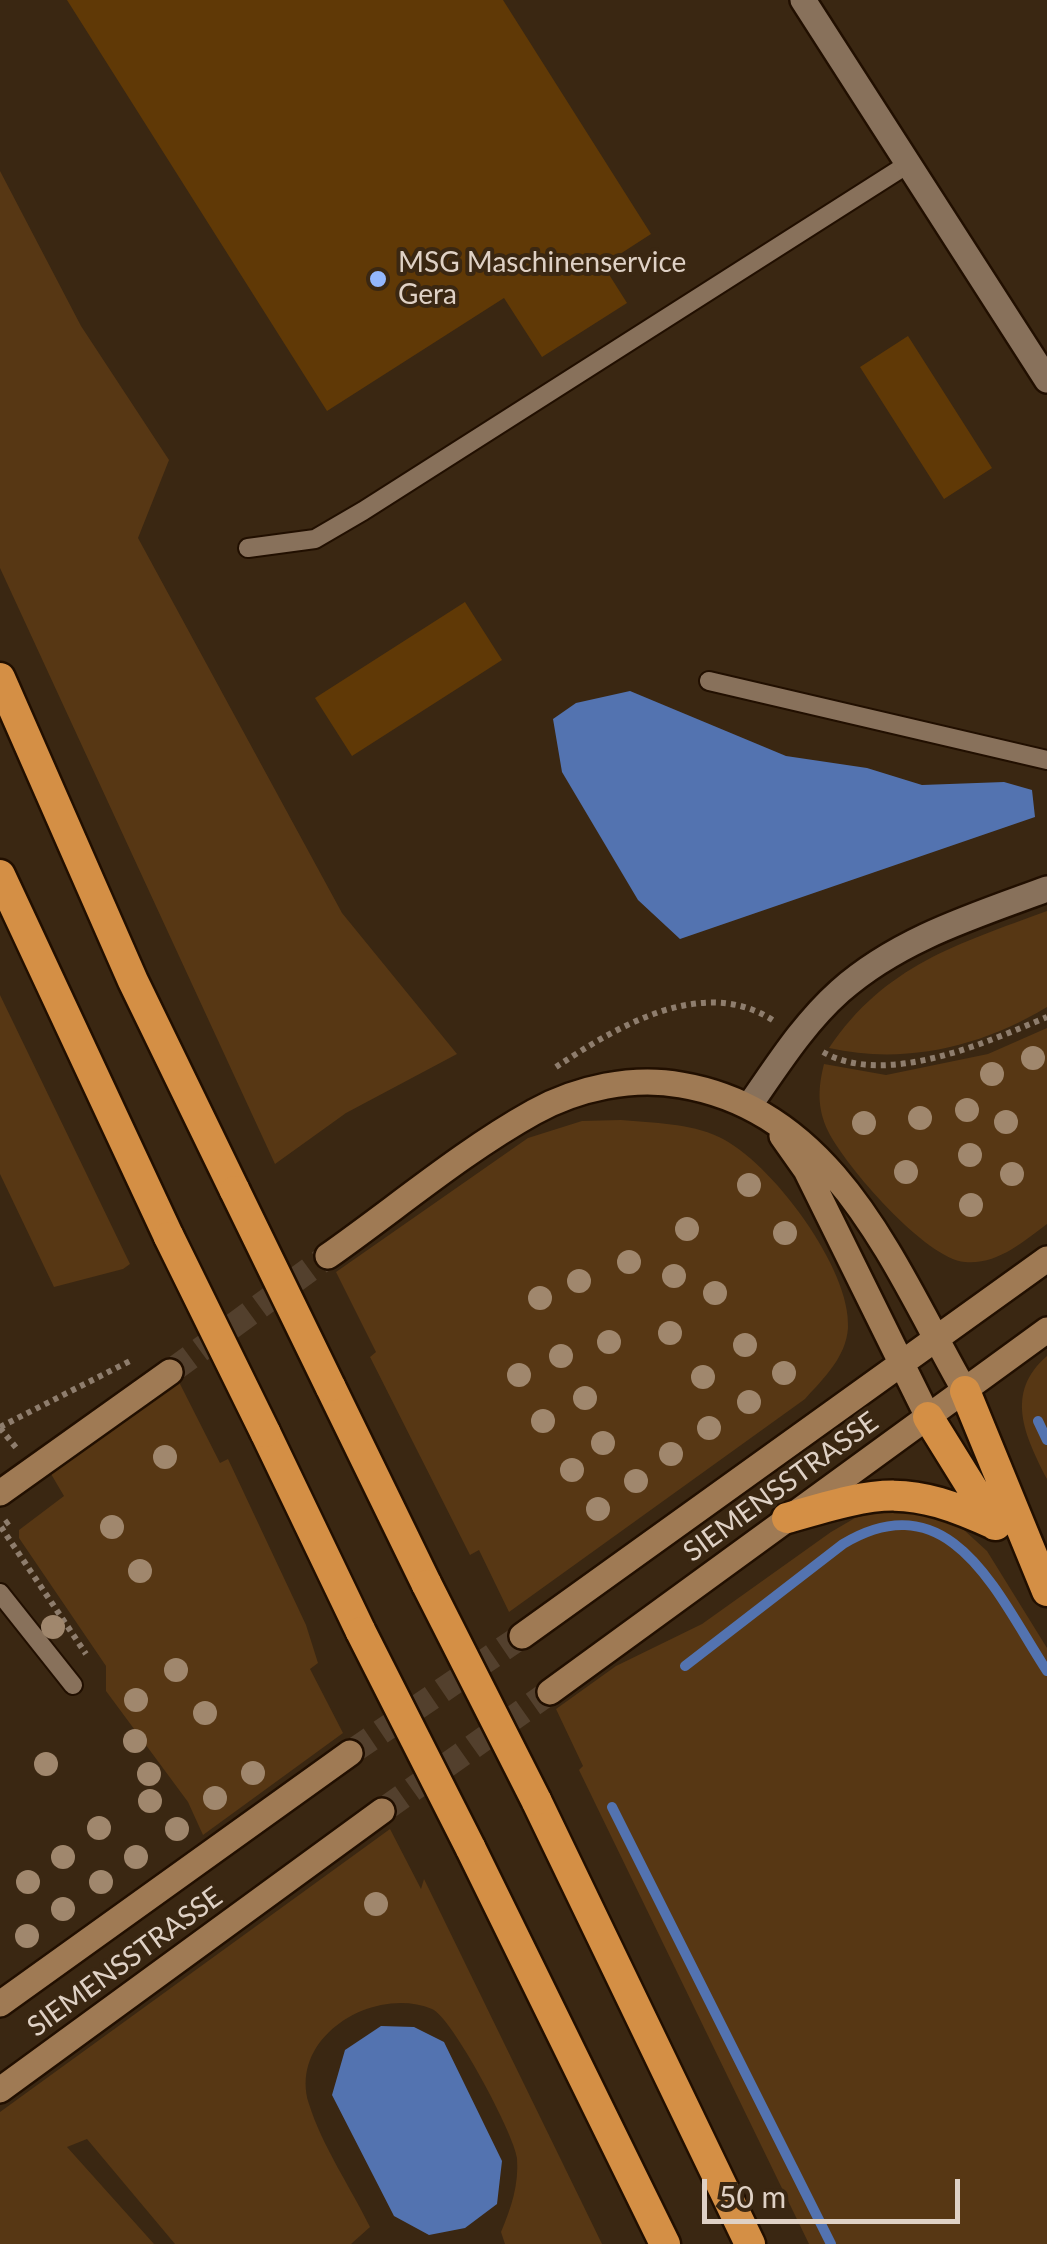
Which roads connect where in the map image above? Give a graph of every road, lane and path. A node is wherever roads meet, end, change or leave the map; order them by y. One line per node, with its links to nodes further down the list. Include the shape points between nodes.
1 (803, 0): 2 (street)
2 (908, 164): 3 (street); 4 (lane, via 364,511 315,539)
3 (1047, 380)
4 (248, 548)
5 (0, 678): 38 (highway, bridge, via 133,981)
6 (709, 682): 7 (lane)
7 (1047, 760)
8 (0, 874): 37 (highway, bridge, via 170,1237)
9 (1047, 889): 11 (street, via 882,958)
10 (1047, 1017): 11 (path, via 972,1048 910,1063 830,1056)
11 (797, 1037): 12 (street)
12 (749, 1106): 13 (main road, via 714,1090 637,1080 588,1091 536,1110); 16 (main road, via 788,1129 846,1188); 18 (main road, via 806,1170)
13 (328, 1256)
14 (1047, 1259): 16 (main road, SIEMENSSTRASSE)
15 (1047, 1330): 20 (main road, SIEMENSSTRASSE)
16 (935, 1339): 18 (main road, SIEMENSSTRASSE); 20 (main road)
17 (140, 1356): 22 (path)
18 (898, 1363): 21 (main road); 30 (main road, SIEMENSSTRASSE)
19 (170, 1372): 23 (main road)
20 (964, 1391): 21 (main road, SIEMENSSTRASSE); 28 (highway)
21 (928, 1417): 26 (main road, SIEMENSSTRASSE); 27 (highway)
22 (0, 1427): 23 (path)
23 (33, 1470): 24 (main road)
24 (0, 1493)
25 (13, 1518): 31 (path, via 1,1527 93,1666)
26 (788, 1518): 27 (highway, via 905,1494 937,1499); 32 (main road, SIEMENSSTRASSE)
27 (996, 1526): 28 (highway)
28 (1046, 1588)
29 (0, 1593): 31 (lane)
30 (522, 1636)
31 (74, 1685)
32 (550, 1692)
33 (350, 1753): 35 (main road, SIEMENSSTRASSE)
34 (382, 1811): 36 (main road, SIEMENSSTRASSE)
35 (0, 2004)
36 (0, 2090)
37 (664, 2244)
38 (750, 2244)

